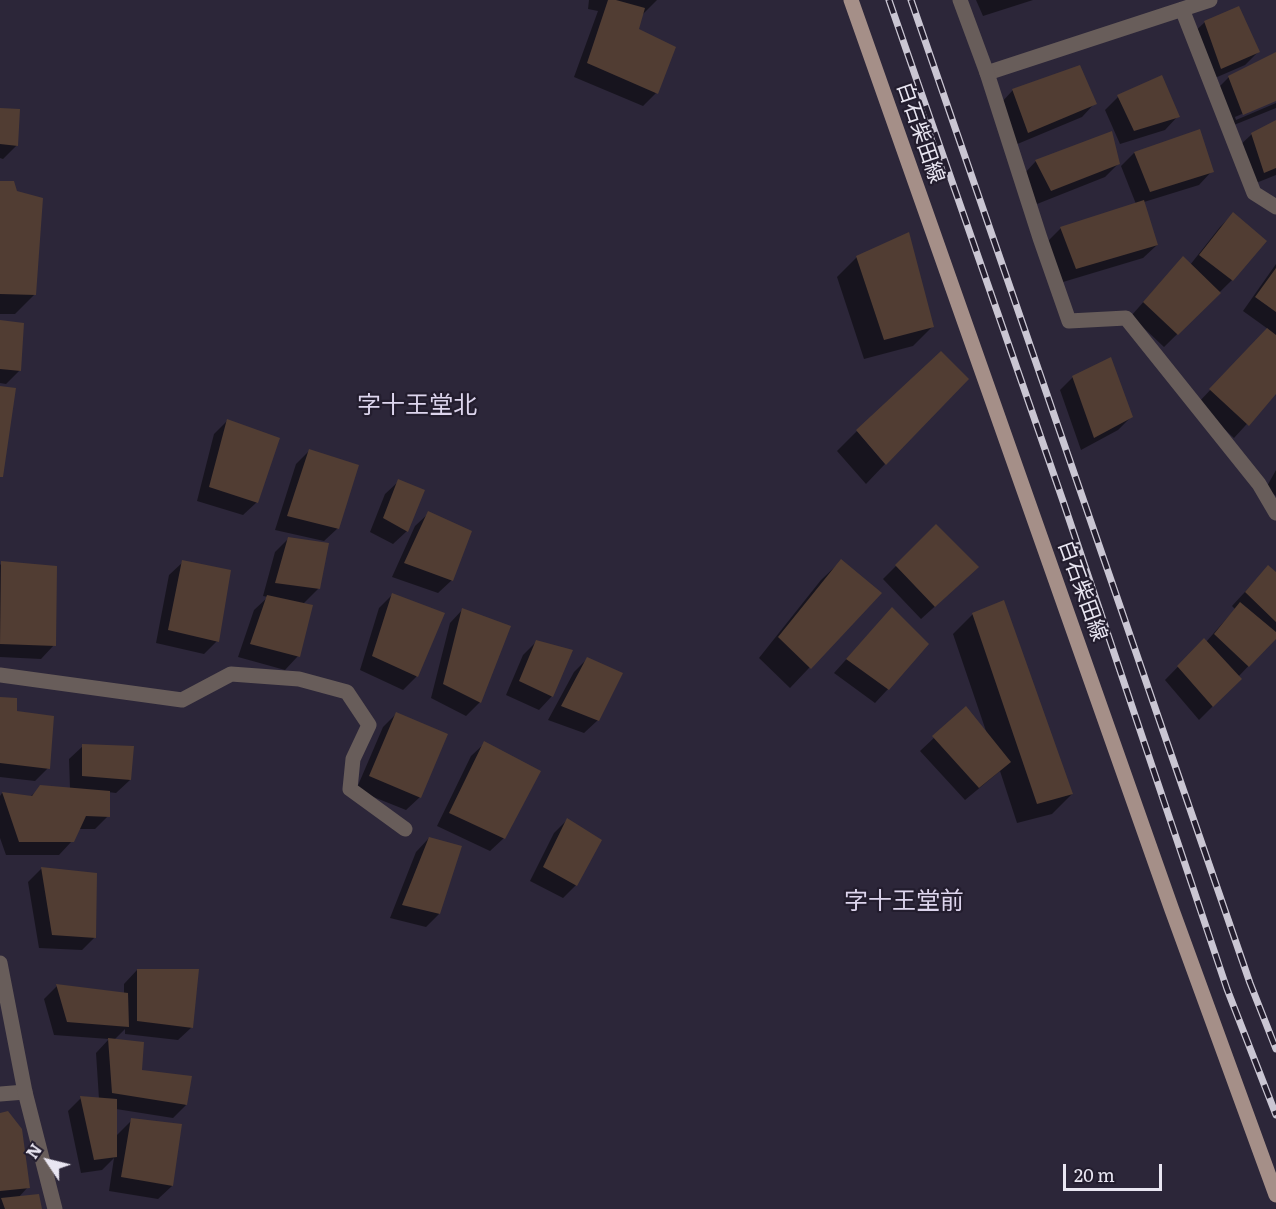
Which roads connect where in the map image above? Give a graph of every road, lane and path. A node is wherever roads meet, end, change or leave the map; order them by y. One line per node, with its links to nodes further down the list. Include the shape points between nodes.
1 (851, 0): 13 (main road, 白石柴田線)
2 (960, 0): 5 (street)
3 (1210, 0): 4 (street)
4 (1182, 9): 5 (street); 6 (street, via 1254,193)
5 (987, 73): 7 (street, via 1070,321 1126,318 1259,484)
6 (1276, 207)
7 (1276, 513)
8 (0, 675): 9 (street, via 182,700 231,674 299,679 347,692 369,725 353,759 350,789)
9 (405, 829)
10 (0, 963): 11 (street)
11 (25, 1092): 12 (street); 14 (street)
12 (0, 1094)
13 (1276, 1195)
14 (55, 1209)

